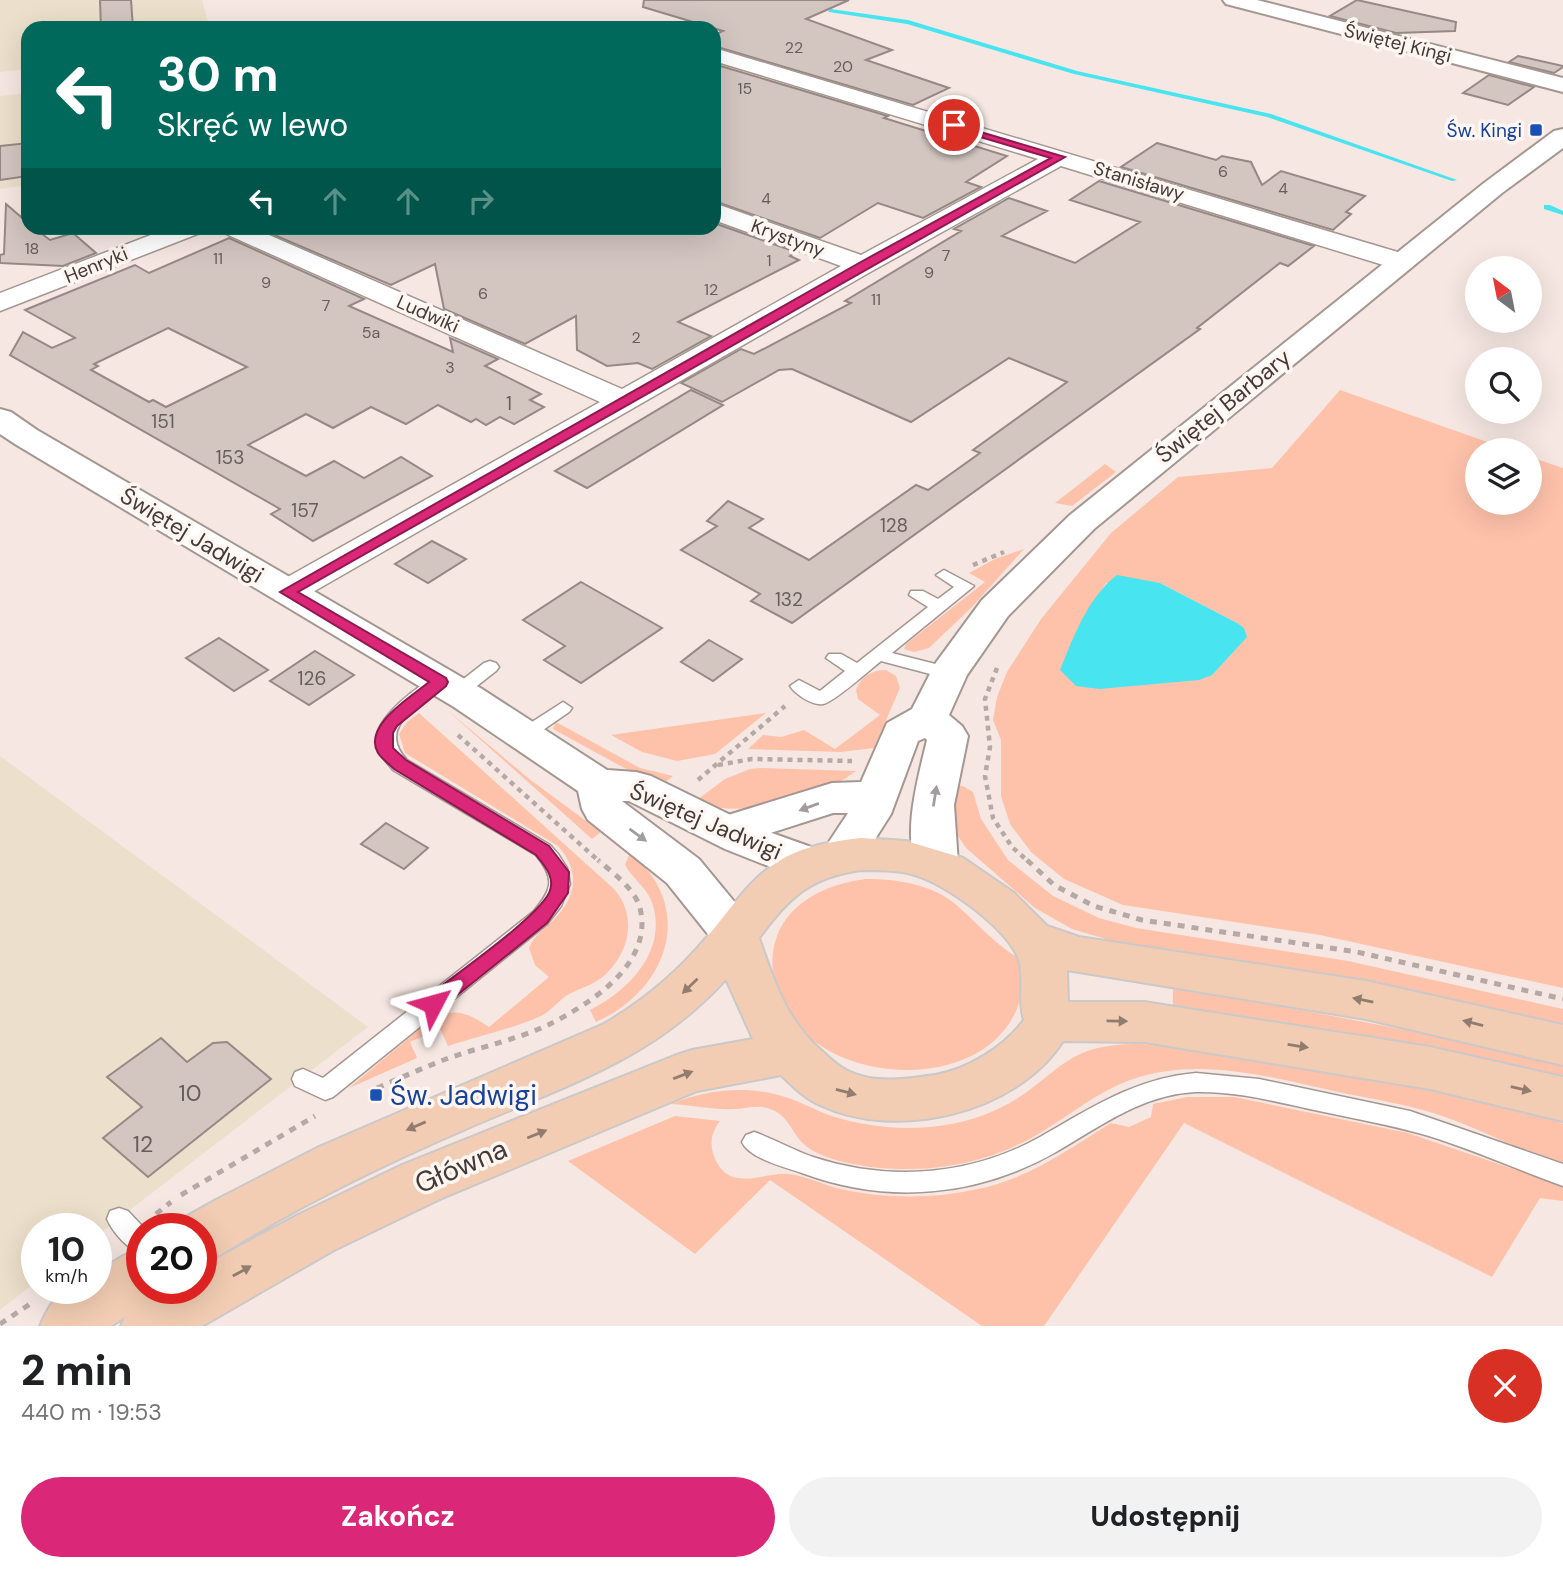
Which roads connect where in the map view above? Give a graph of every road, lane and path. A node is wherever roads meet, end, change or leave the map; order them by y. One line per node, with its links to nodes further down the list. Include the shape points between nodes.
1 (1233, 0): 3 (street, Świętej Kingi)
2 (721, 56): 5 (street, Stanisławy)
3 (1563, 85)
4 (1563, 136): 9 (street, Świętej Barbary)
5 (1060, 157): 9 (street, Stanisławy); 10 (street)
6 (721, 214): 10 (street, Krystyny)
7 (173, 235): 11 (street, Henryki)
8 (249, 235): 12 (street, Ludwiki)
9 (1402, 262): 23 (street, Świętej Barbary, via 1082,522 995,608)
10 (863, 265): 12 (street)
11 (0, 303)
12 (623, 401): 15 (street)
13 (0, 419): 15 (street, Świętej Jadwigi)
14 (944, 575): 17 (lane, via 966,586)
15 (287, 592): 25 (street, Świętej Jadwigi)
16 (917, 596): 17 (lane)
17 (940, 607): 18 (lane)
18 (878, 655): 22 (lane); 23 (lane)
19 (1002, 657): 37 (path, via 985,699 990,747 985,776 990,806 1012,847 1054,885 1094,906 1143,920 1357,952)
20 (835, 658): 22 (lane)
21 (490, 667): 25 (lane)
22 (858, 671): 24 (lane, via 821,699)
23 (949, 673): 27 (street, Świętej Barbary)
24 (799, 686)
25 (449, 687): 28 (street, Świętej Jadwigi); 41 (lane, via 390,723 385,750 400,765 543,850 560,872 559,893 540,918 325,1090)
26 (563, 708): 28 (lane)
27 (928, 718): 30 (street, via 901,733); 34 (street, one-way to 27, via 933,805 948,736)
28 (524, 735): 31 (street, Świętej Jadwigi)
29 (715, 766): 30 (path, via 761,759)
30 (871, 779): 32 (street, one-way to 32, via 832,798); 33 (street, via 870,814)
31 (598, 784): 32 (street, Świętej Jadwigi, via 636,787); 35 (street, Świętej Jadwigi, one-way to 35, via 603,809 683,871)
32 (727, 831): 33 (street, Świętej Jadwigi)
33 (826, 861): 34 (main road, via 866,853); 35 (main road, via 782,881 760,900)
34 (936, 864): 36 (main road, via 983,891)
35 (735, 935): 40 (main road, via 761,1012); 47 (main road, one-way to 47, via 673,1004 621,1038 362,1149)
36 (1032, 939): 38 (main road, via 1043,963 1042,1005); 39 (main road, one-way to 36, via 1366,1000 1077,955)
37 (1563, 999)
38 (1049, 1022): 40 (main road, one-way to 38, via 837,1091 874,1098 947,1094 1009,1066 1032,1046); 42 (main road, one-way to 42, via 1144,1022 1430,1068)
39 (1563, 1045)
40 (791, 1053): 48 (main road, Główna, one-way to 40, via 421,1182 692,1071)
41 (303, 1079)
42 (1563, 1099)
43 (754, 1142): 44 (lane, via 834,1174 908,1182 947,1180 984,1174 1016,1162 1133,1095 1171,1085 1211,1082 1409,1121)
44 (1563, 1174)
45 (119, 1219): 46 (lane)
46 (126, 1226)
47 (217, 1227)
48 (150, 1312): 49 (main road, Główna, via 76,1317)
49 (68, 1326)

